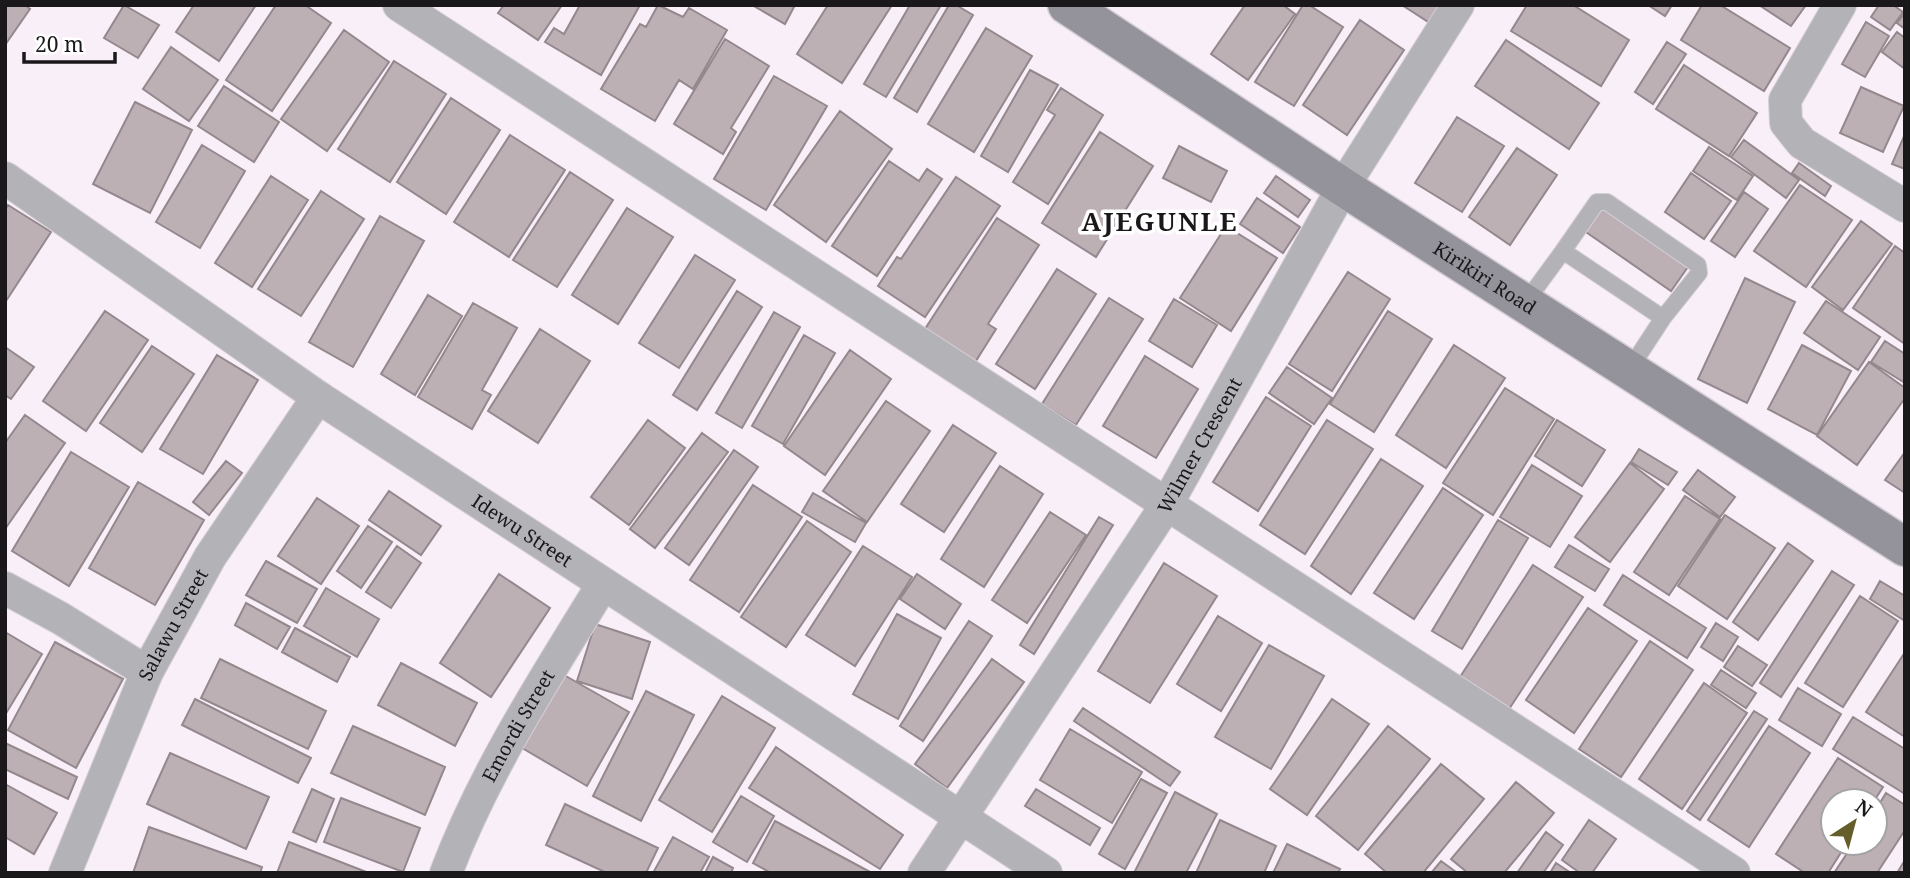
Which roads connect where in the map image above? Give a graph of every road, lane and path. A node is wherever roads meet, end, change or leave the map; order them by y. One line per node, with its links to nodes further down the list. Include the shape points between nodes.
1 (399, 5): 13 (street)
2 (1067, 5): 6 (main road, Kirikiri Road)
3 (1458, 5): 6 (street, Wilmer Crescent)
4 (1840, 5): 7 (street, via 1784,100 1786,123 1802,143)
5 (5, 178): 12 (street, Idewu Street)
6 (1343, 187): 9 (main road, Kirikiri Road); 13 (street, Wilmer Crescent)
7 (1905, 206)
8 (1563, 251): 9 (lane); 10 (lane); 10 (lane, via 1597,202 1607,202 1698,265 1699,273)
9 (1525, 303): 11 (main road, Kirikiri Road)
10 (1662, 318): 11 (lane)
11 (1629, 370): 14 (main road, Kirikiri Road)
12 (317, 397): 15 (street, Idewu Street); 17 (street, Salawu Street, via 210,557)
13 (1167, 504): 18 (street, Wilmer Crescent); 23 (street)
14 (1905, 547)
15 (603, 583): 18 (street, Idewu Street); 20 (street, Emordi Street, via 502,752)
16 (5, 588): 17 (street)
17 (147, 672): 19 (street, Salawu Street)
18 (959, 817): 21 (street, Wilmer Crescent); 22 (street, Idewu Street)
19 (65, 873)
20 (446, 873)
21 (924, 873)
22 (1046, 873)
23 (1734, 873)

